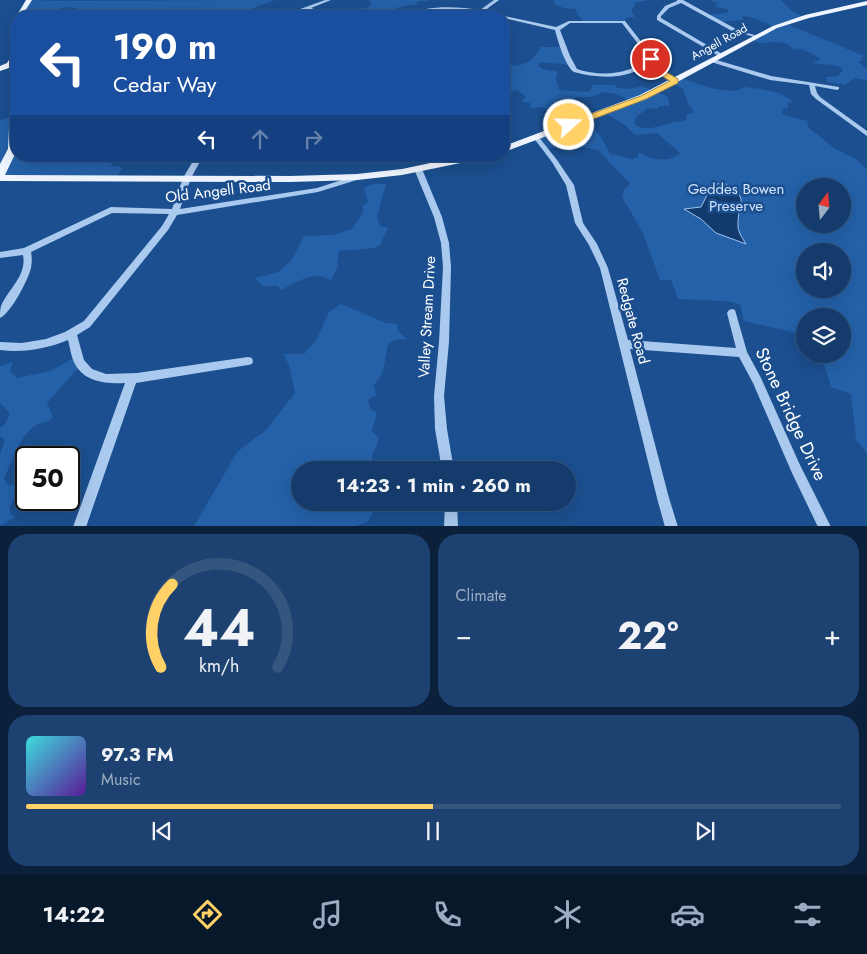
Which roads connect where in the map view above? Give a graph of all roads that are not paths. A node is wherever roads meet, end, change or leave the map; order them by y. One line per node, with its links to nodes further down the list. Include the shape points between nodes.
1 (329, 0): 5 (street)
2 (497, 0): 10 (street)
3 (680, 1): 13 (street, via 734,30); 14 (street, via 664,9 659,18)
4 (867, 3): 13 (main road, Angell Road, via 790,21)
5 (308, 8): 6 (street); 7 (street)
6 (302, 10)
7 (314, 10)
8 (430, 10): 9 (street)
9 (450, 10)
10 (484, 10)
11 (510, 18): 12 (street)
12 (557, 29): 15 (street, via 569,22 623,22); 15 (street, via 574,70 615,75 634,71)
13 (755, 36): 14 (main road, Angell Road)
14 (721, 55): 16 (main road, Angell Road)
15 (651, 59): 17 (street)
16 (713, 61): 17 (main road, Angell Road); 18 (street, via 770,78)
17 (675, 81): 21 (main road, Angell Road, via 644,97)
18 (811, 84): 19 (street); 20 (street, via 818,98)
19 (837, 88)
20 (867, 134)
21 (536, 137): 22 (main road, Angell Road); 37 (street, Redgate Road, via 570,185 579,223 604,268)
22 (510, 147)
23 (10, 155): 27 (main road)
24 (196, 162): 30 (street)
25 (451, 162): 26 (main road)
26 (418, 169): 28 (main road); 42 (street, Valley Stream Drive, via 446,243 444,348 439,396)
27 (0, 174)
28 (357, 177): 30 (main road); 31 (street, Old Angell Road, via 311,191)
29 (0, 178): 30 (main road)
30 (187, 178): 31 (street)
31 (173, 212): 32 (street, Old Angell Road, via 108,211); 36 (street, via 158,238 87,324)
32 (26, 252): 33 (street, Old Angell Road); 35 (street, via 29,260 26,271)
33 (0, 255)
34 (732, 313): 39 (street, Stone Bridge Drive)
35 (0, 314)
36 (72, 334): 38 (street, via 38,344); 41 (street, via 78,362 88,372 106,379)
37 (623, 344): 39 (street); 46 (street, Redgate Road)
38 (0, 346)
39 (742, 353): 47 (street, Stone Bridge Drive)
40 (248, 361): 41 (street)
41 (132, 378): 44 (street)
42 (446, 461)
43 (451, 511): 45 (street)
44 (79, 526)
45 (451, 526)
46 (672, 526)
47 (825, 526)

